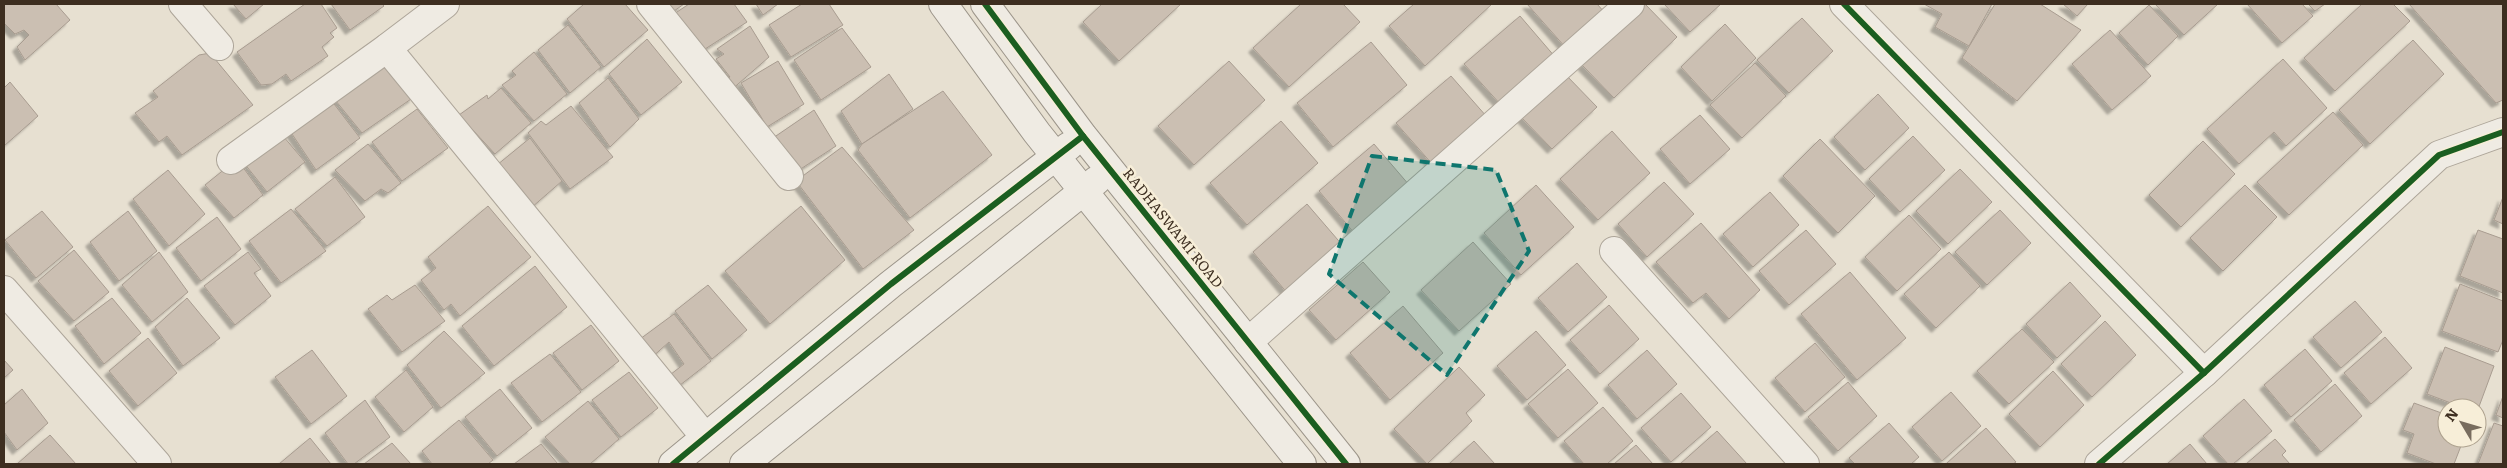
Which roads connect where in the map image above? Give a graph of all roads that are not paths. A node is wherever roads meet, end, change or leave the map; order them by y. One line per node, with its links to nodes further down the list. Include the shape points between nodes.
1 (183, 4): 8 (street)
2 (445, 4): 9 (street)
3 (651, 4): 15 (street)
4 (943, 4): 12 (street)
5 (985, 4): 11 (street, RADHASWAMI ROAD)
6 (1630, 4): 19 (street)
7 (1844, 4): 20 (street)
8 (219, 46)
9 (387, 48): 13 (street); 21 (street)
10 (2503, 132): 20 (street, via 2439,155)
11 (1083, 136): 12 (street); 14 (street, RADHASWAMI ROAD)
12 (1056, 156): 16 (street); 21 (street, via 891,284)
13 (231, 160)
14 (1110, 170): 16 (street); 19 (street, RADHASWAMI ROAD)
15 (789, 176)
16 (1083, 190): 24 (street); 25 (street)
17 (1614, 251): 27 (street)
18 (4, 290): 22 (street)
19 (1248, 342): 26 (street, RADHASWAMI ROAD)
20 (2204, 373): 28 (street)
21 (704, 437): 23 (street)
22 (157, 464)
23 (673, 464)
24 (744, 464)
25 (1302, 464)
26 (1346, 464)
27 (1805, 464)
28 (2099, 464)

